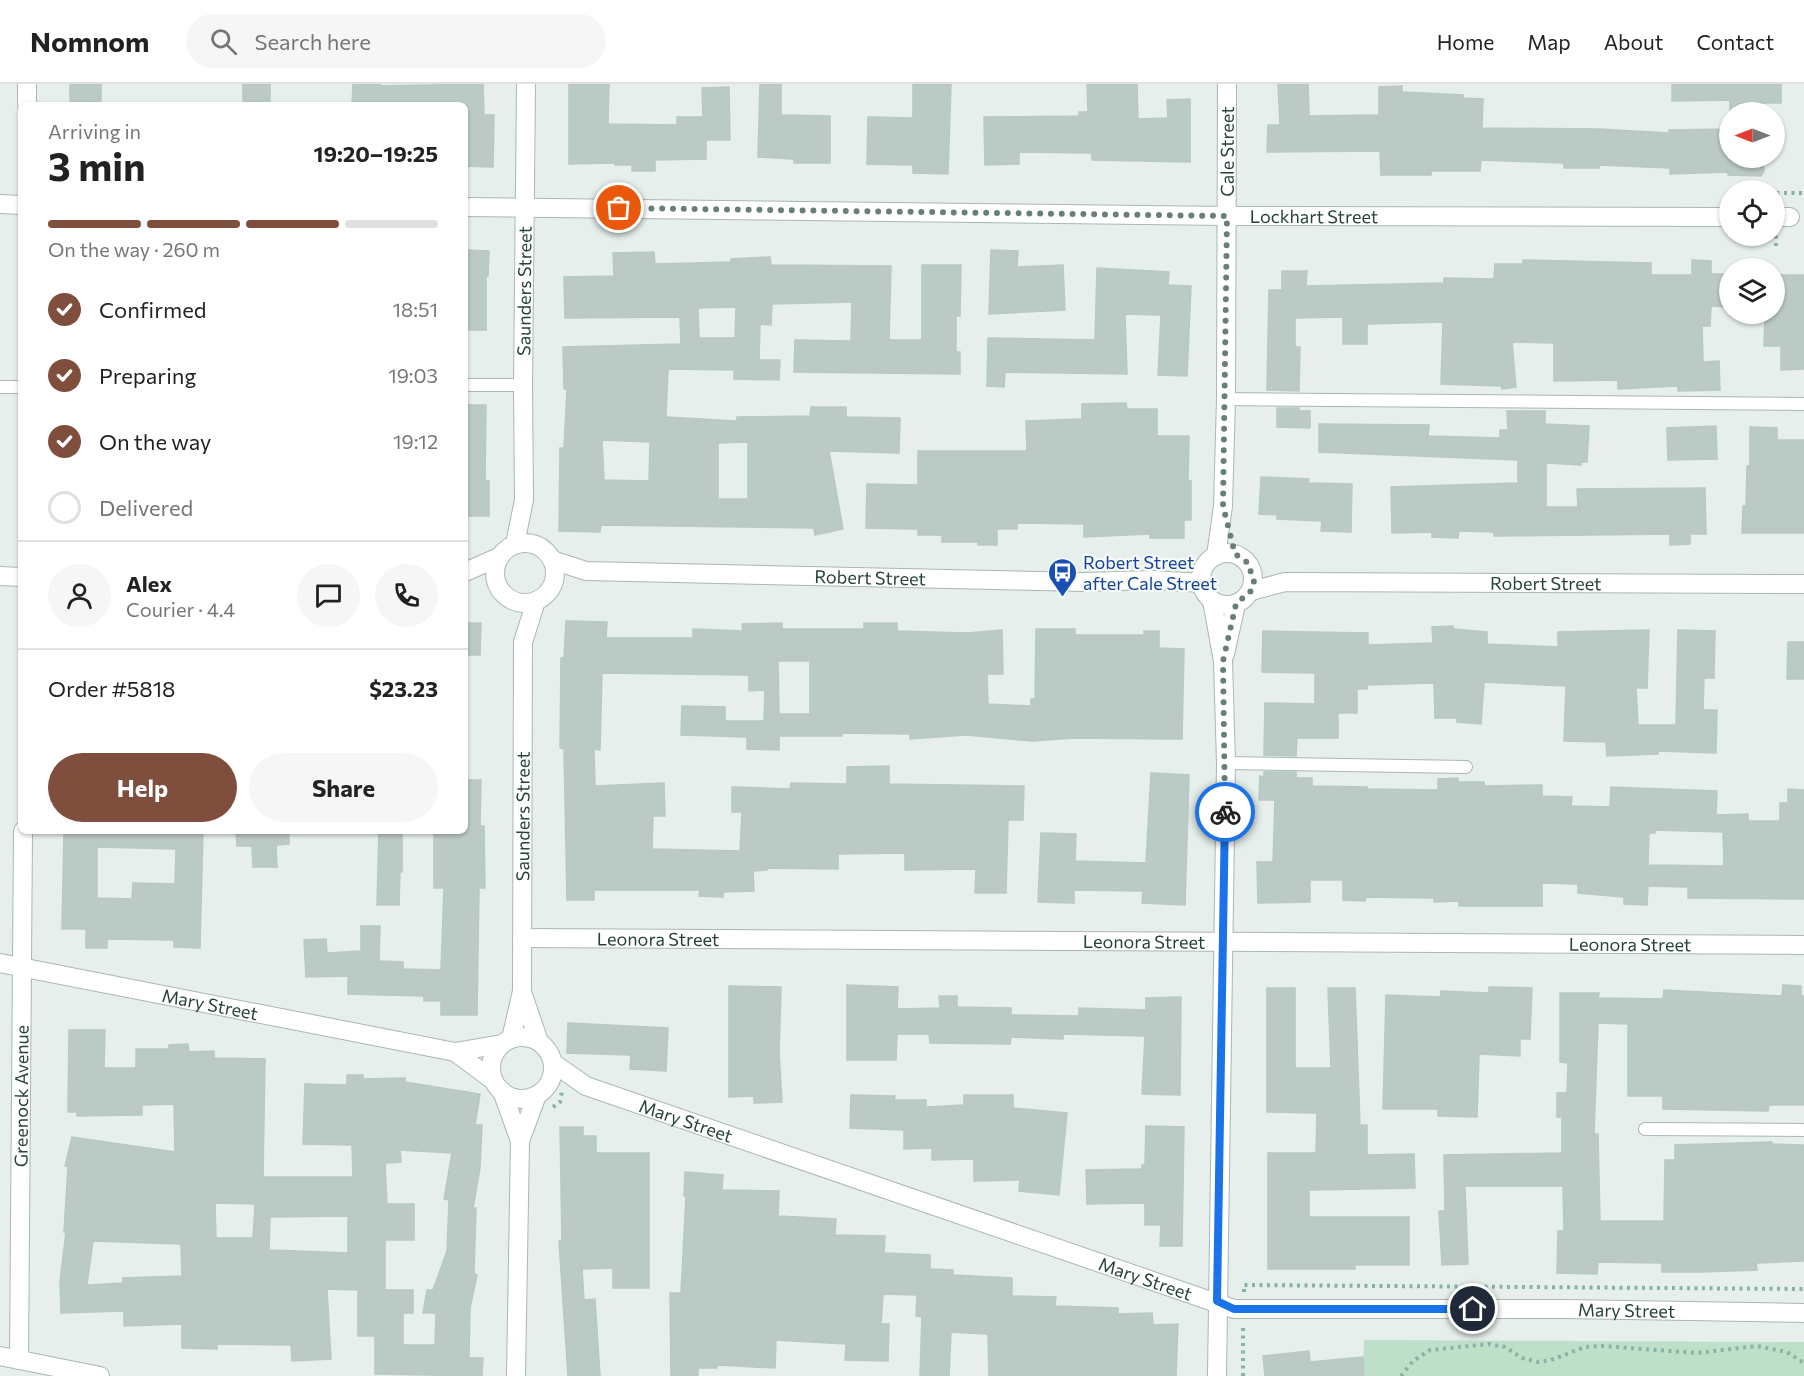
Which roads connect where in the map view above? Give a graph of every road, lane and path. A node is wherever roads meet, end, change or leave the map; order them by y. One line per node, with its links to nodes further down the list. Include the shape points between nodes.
1 (27, 84): 4 (street)
2 (526, 84): 8 (street, Saunders Street)
3 (1227, 84): 9 (street, Cale Street)
4 (27, 102)
5 (0, 204): 6 (street)
6 (18, 205)
7 (468, 207): 8 (street, Lockhart Street)
8 (525, 207): 9 (street, Lockhart Street); 12 (street, Saunders Street)
9 (1227, 216): 10 (street, Lockhart Street); 15 (street, Cale Street)
10 (1719, 217)
11 (468, 385): 12 (lane)
12 (522, 385): 17 (street, Saunders Street)
13 (0, 387): 14 (lane)
14 (18, 387)
15 (1226, 399): 16 (lane); 18 (street, Cale Street)
16 (1804, 404)
17 (524, 500): 19 (street, Saunders Street); 20 (street, Saunders Street)
18 (1223, 506): 22 (street, Cale Street); 24 (street, Cale Street)
19 (515, 544): 20 (street); 21 (street)
20 (538, 545): 23 (street, Saunders Street)
21 (499, 557): 25 (street); 36 (street, Saunders Street, via 495,577)
22 (1242, 558): 24 (street); 31 (street, Robert Street); 35 (street, via 1254,582)
23 (552, 560): 26 (street, Robert Street); 34 (street, via 555,570)
24 (1210, 560): 30 (street, Robert Street); 32 (street)
25 (468, 571)
26 (586, 571): 30 (street, Robert Street, via 1083,582); 34 (street, Robert Street)
27 (468, 574): 36 (street)
28 (0, 576): 29 (street)
29 (18, 577)
30 (1153, 580): 32 (street, Robert Street)
31 (1285, 582): 33 (street, Robert Street); 35 (street, Robert Street)
32 (1202, 583): 38 (street)
33 (1804, 584)
34 (551, 588): 37 (street)
35 (1251, 591): 39 (street)
36 (504, 593): 37 (street, via 525,603); 40 (street, Saunders Street)
37 (536, 601): 40 (street, Saunders Street)
38 (1212, 601): 39 (street, via 1226,606); 41 (street)
39 (1236, 604): 41 (street)
40 (524, 642): 45 (street, Saunders Street)
41 (1223, 661): 42 (street)
42 (1226, 763): 43 (lane); 46 (street)
43 (1466, 767)
44 (23, 834): 49 (street, Greenock Avenue)
45 (522, 938): 46 (street, Leonora Street); 50 (street, Saunders Street)
46 (1223, 941): 47 (street, Leonora Street); 61 (street)
47 (1804, 945)
48 (0, 963): 49 (street, Mary Street)
49 (23, 967): 53 (street, Mary Street); 64 (street, Greenock Avenue)
50 (522, 991): 51 (street, Saunders Street); 52 (street, Saunders Street)
51 (506, 1042): 52 (street, Mary Street, via 523,1036); 53 (street, Mary Street); 55 (street, via 491,1063)
52 (539, 1042): 54 (street, Mary Street, via 550,1053)
53 (455, 1052): 55 (street, Mary Street)
54 (553, 1063): 56 (street, Mary Street); 57 (street, via 551,1079)
55 (498, 1086): 57 (street, Mary Street, via 520,1099); 60 (street)
56 (586, 1086): 57 (street, Mary Street); 61 (street, Mary Street)
57 (542, 1092): 60 (street)
58 (1645, 1129): 59 (lane)
59 (1804, 1130)
60 (520, 1141): 67 (street)
61 (1217, 1301): 62 (street, Mary Street, via 1234,1309); 68 (street)
62 (1804, 1313)
63 (0, 1356): 64 (street)
64 (19, 1360): 66 (street)
65 (1804, 1363): 69 (path, via 1787,1352 1757,1346 1697,1353 1585,1347 1538,1362 1489,1344 1430,1350 1413,1361)
66 (100, 1376)
67 (516, 1376)
68 (1217, 1376)
69 (1401, 1376)

